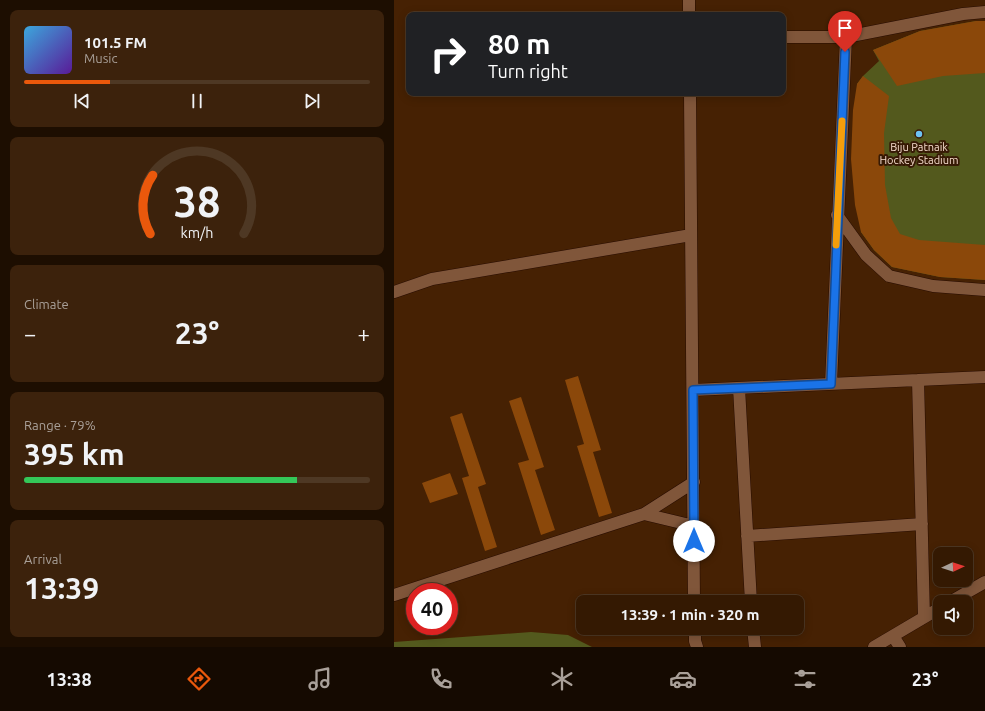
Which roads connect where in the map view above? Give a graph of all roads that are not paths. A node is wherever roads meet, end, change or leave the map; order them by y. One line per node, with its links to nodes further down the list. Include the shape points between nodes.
1 (689, 0): 2 (street)
2 (689, 12)
3 (985, 12): 5 (street)
4 (786, 37): 5 (street)
5 (846, 37): 7 (street)
6 (690, 96): 8 (street)
7 (837, 215): 9 (street, via 866,255 890,276 933,286); 13 (street)
8 (692, 235): 10 (street, via 432,279); 15 (street)
9 (985, 290)
10 (394, 292)
11 (985, 377): 12 (street)
12 (918, 380): 13 (street); 18 (street)
13 (831, 384): 14 (street)
14 (739, 388): 15 (street); 20 (street)
15 (693, 390): 16 (street)
16 (694, 482): 17 (street); 19 (street)
17 (644, 514): 19 (street); 22 (street)
18 (922, 524): 20 (street); 27 (street)
19 (694, 526): 23 (street)
20 (747, 536): 24 (street)
21 (985, 582): 25 (street)
22 (394, 595)
23 (694, 595)
24 (751, 595)
25 (962, 595)
26 (933, 612): 27 (street)
27 (924, 617): 30 (street)
28 (695, 635): 31 (street)
29 (754, 635): 32 (street)
30 (893, 636): 33 (street); 34 (street)
31 (697, 647)
32 (755, 647)
33 (874, 647)
34 (900, 647)

